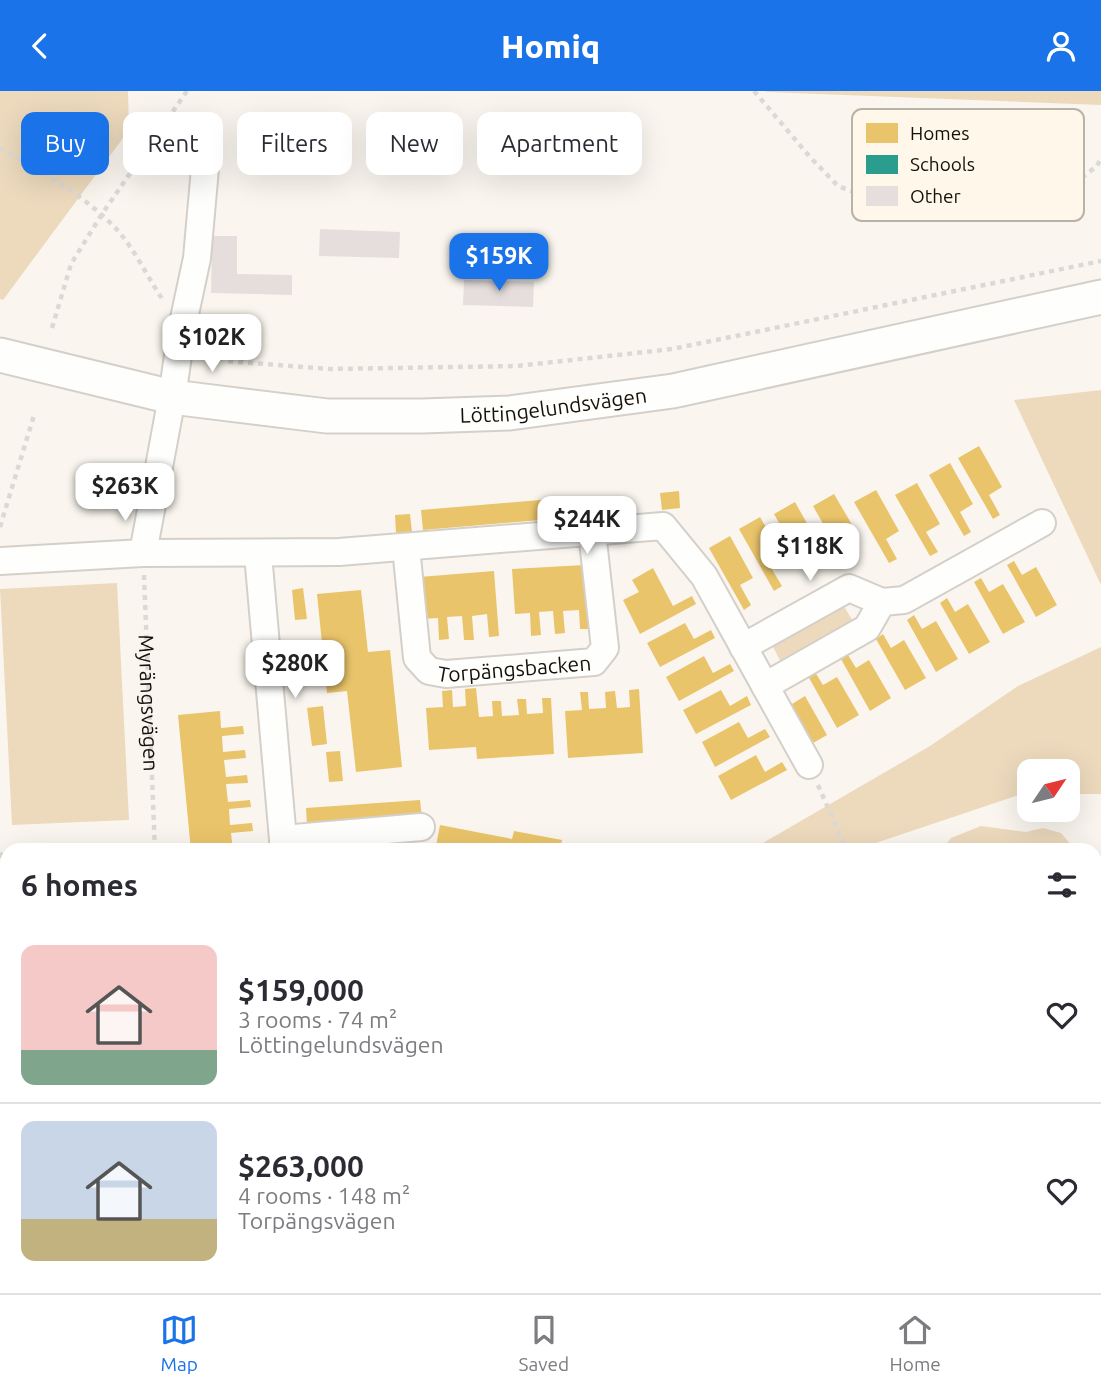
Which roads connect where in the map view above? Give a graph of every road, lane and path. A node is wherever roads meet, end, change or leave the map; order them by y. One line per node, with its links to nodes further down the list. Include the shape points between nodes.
1 (187, 91): 8 (path)
2 (754, 91): 7 (path, via 838,186)
3 (0, 148): 8 (path)
4 (1101, 158): 6 (path)
5 (204, 175): 12 (street, via 197,258)
6 (1084, 176)
7 (852, 191)
8 (102, 214): 11 (path, via 71,264); 12 (path, via 121,234)
9 (1101, 261): 12 (path, via 672,349 517,366 330,369 226,361)
10 (1101, 297): 14 (main road, Löttingelundsvägen, via 673,391 510,413 327,416)
11 (52, 328)
12 (182, 328): 14 (street)
13 (0, 355): 14 (main road, Löttingelundsvägen)
14 (172, 397): 20 (street)
15 (35, 412): 17 (path)
16 (1042, 523): 23 (street, via 904,600)
17 (0, 527)
18 (592, 532): 19 (street); 19 (street, Torpängsbacken, via 605,648 594,662 473,672 429,671 417,658); 24 (street, via 663,526 704,576)
19 (406, 547): 21 (street)
20 (143, 553): 21 (street); 22 (street); 28 (path, Myrängsvägen)
21 (258, 554): 29 (street)
22 (0, 561)
23 (882, 602): 24 (street, via 849,588); 25 (street, via 867,628)
24 (743, 647): 25 (street)
25 (765, 686): 26 (street)
26 (809, 765): 31 (path)
27 (421, 827): 30 (street)
28 (155, 843)
29 (284, 843)
30 (299, 843)
31 (843, 843)

